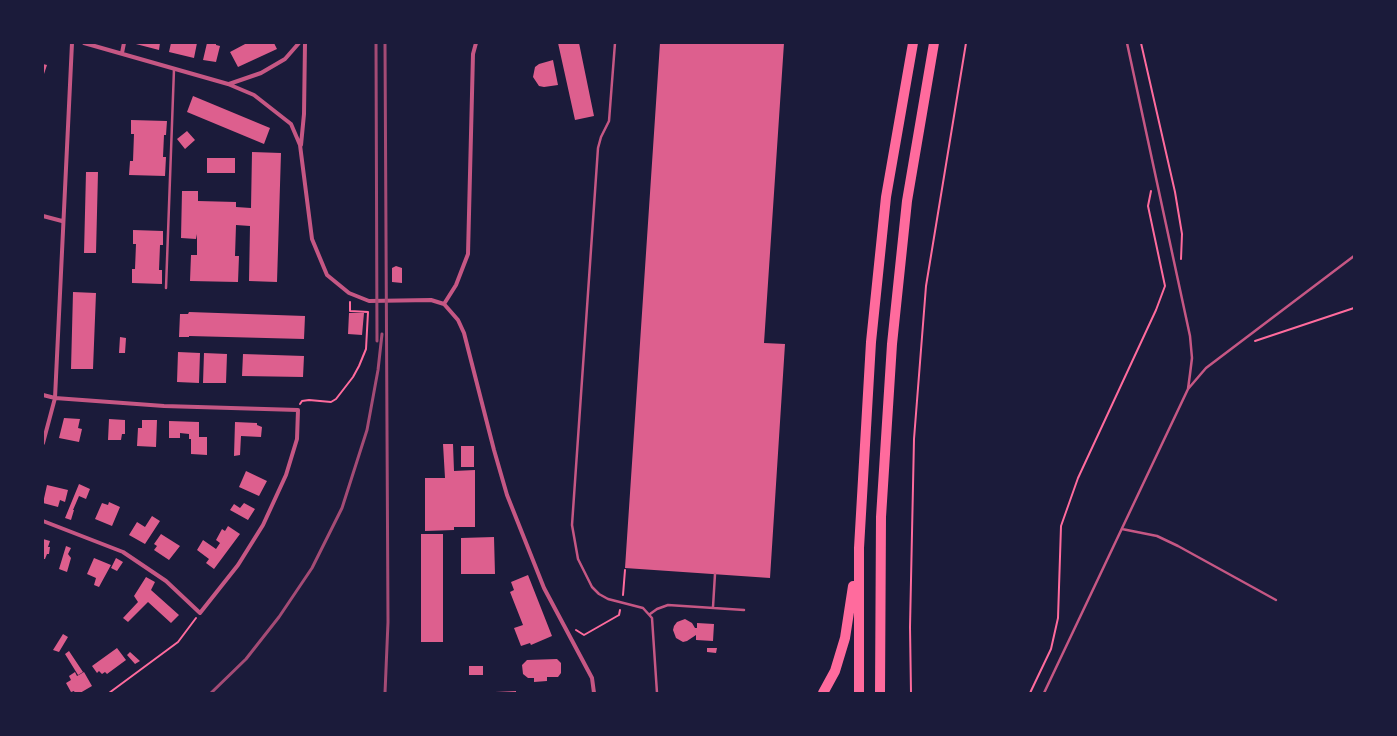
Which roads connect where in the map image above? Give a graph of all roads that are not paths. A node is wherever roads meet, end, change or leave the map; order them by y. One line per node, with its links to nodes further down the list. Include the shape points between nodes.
1 (72, 43): 16 (street)
2 (84, 43): 11 (street)
3 (124, 43): 11 (street)
4 (299, 43): 13 (street, via 285,59 261,73)
5 (305, 43): 14 (street, via 304,114)
6 (476, 43): 19 (street, via 473,54 468,254 456,285)
7 (615, 43): 31 (lane, via 609,121 598,148 572,525 578,559 599,594 608,599 636,605)
8 (913, 43): 26 (highway, via 886,197 871,342)
9 (934, 43): 36 (highway, via 907,201 892,344 881,517)
10 (1127, 43): 20 (lane, via 1190,336 1192,358)
11 (122, 53): 12 (street)
12 (174, 69): 13 (street); 18 (lane)
13 (228, 84): 14 (street, via 254,96 290,124)
14 (300, 145): 19 (street, via 312,233 318,257 327,275 349,292 374,302 431,300)
15 (43, 216): 16 (street)
16 (62, 221): 22 (street)
17 (1354, 256): 20 (lane, via 1206,368)
18 (166, 288)
19 (444, 304): 32 (street, via 458,320 464,333 507,494 544,588 592,678)
20 (1188, 389): 25 (lane)
21 (43, 395): 22 (street)
22 (55, 398): 23 (street); 24 (street, via 164,406 298,410 297,439 286,474 262,525 238,565 200,613 166,581 123,552)
23 (43, 443)
24 (43, 522)
25 (1122, 529): 28 (lane, via 1164,539); 37 (lane)
26 (859, 548): 34 (highway, via 845,638 835,671); 35 (highway)
27 (715, 574): 29 (lane)
28 (1276, 600)
29 (713, 607): 30 (lane); 31 (lane, via 668,605)
30 (744, 610)
31 (650, 614): 33 (lane, via 654,623)
32 (594, 693)
33 (657, 693)
34 (823, 693)
35 (859, 693)
36 (880, 693)
37 (1044, 693)

